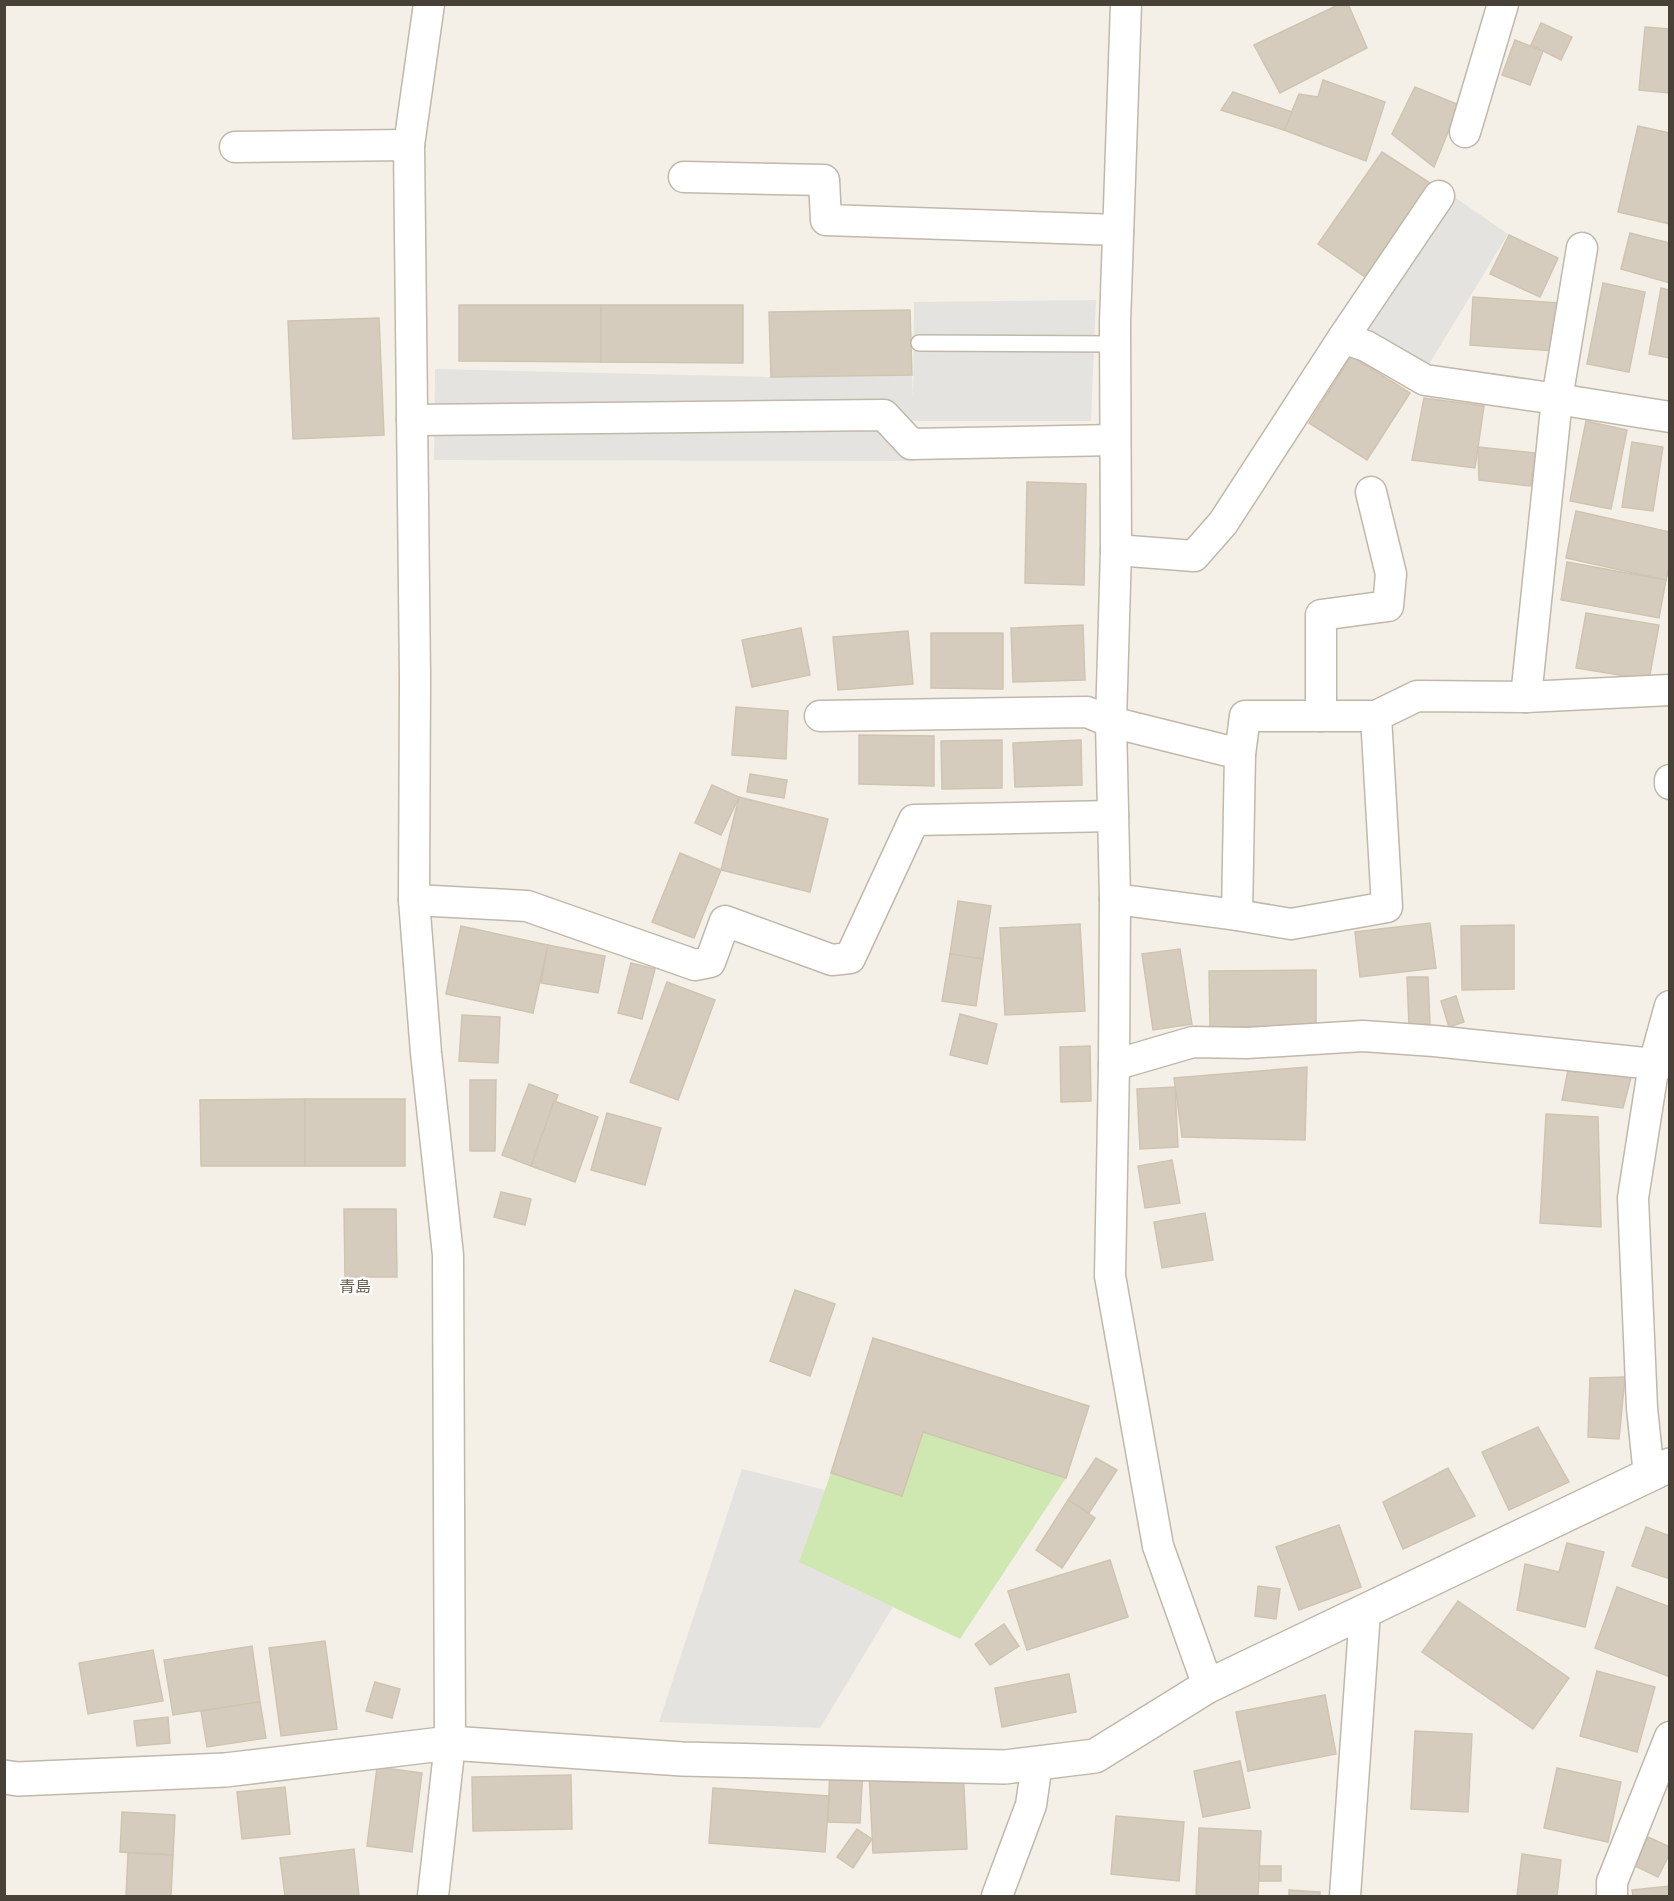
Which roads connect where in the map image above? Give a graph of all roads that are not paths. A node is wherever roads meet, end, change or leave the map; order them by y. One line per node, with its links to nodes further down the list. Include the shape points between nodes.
1 (429, 4): 5 (street)
2 (1126, 4): 9 (street)
3 (1503, 4): 4 (street)
4 (1465, 132)
5 (409, 145): 6 (street); 16 (street)
6 (235, 147)
7 (684, 177): 9 (street, via 824,180 826,220)
8 (1439, 196): 11 (street)
9 (1118, 230): 13 (street)
10 (1582, 248): 14 (street)
11 (1343, 338): 14 (street, via 1366,346 1425,380); 19 (street, via 1223,523 1194,555)
12 (920, 343): 13 (lane)
13 (1115, 344): 17 (street)
14 (1557, 399): 15 (street); 21 (street)
15 (1670, 417)
16 (412, 420): 17 (street, via 884,415 911,444); 31 (street)
17 (1115, 440): 19 (street)
18 (1371, 492): 23 (street, via 1391,574 1388,606 1321,615)
19 (1116, 550): 25 (street)
20 (1670, 690): 21 (street)
21 (1526, 697): 24 (street, via 1417,696)
22 (820, 716): 25 (street, via 1087,712)
23 (1321, 716): 24 (street); 26 (street, via 1245,716)
24 (1376, 716): 32 (street, via 1387,908 1291,924)
25 (1111, 722): 26 (street); 29 (street)
26 (1240, 754): 32 (street)
27 (1670, 780): 28 (street)
28 (1670, 784)
29 (1113, 816): 30 (street); 31 (street, via 914,820 850,958 831,960 725,921 710,962 695,965 527,906)
30 (1115, 899): 32 (street); 35 (street)
31 (414, 900): 40 (street, via 448,1254)
32 (1237, 915)
33 (1670, 1006): 34 (street)
34 (1662, 1064): 35 (street, via 1363,1036 1193,1042); 36 (street, via 1633,1198 1642,1408)
35 (1114, 1065): 38 (street, via 1110,1276 1158,1546)
36 (1659, 1470): 37 (street)
37 (1365, 1612): 38 (street); 45 (street)
38 (1208, 1686): 41 (street, via 1095,1756)
39 (1670, 1737): 46 (street, via 1612,1882)
40 (450, 1743): 41 (street, via 682,1759 1005,1767); 42 (street, via 225,1770); 43 (street)
41 (1037, 1763): 44 (street, via 1031,1805)
42 (4, 1778)
43 (433, 1896)
44 (997, 1896)
45 (1345, 1896)
46 (1612, 1896)

